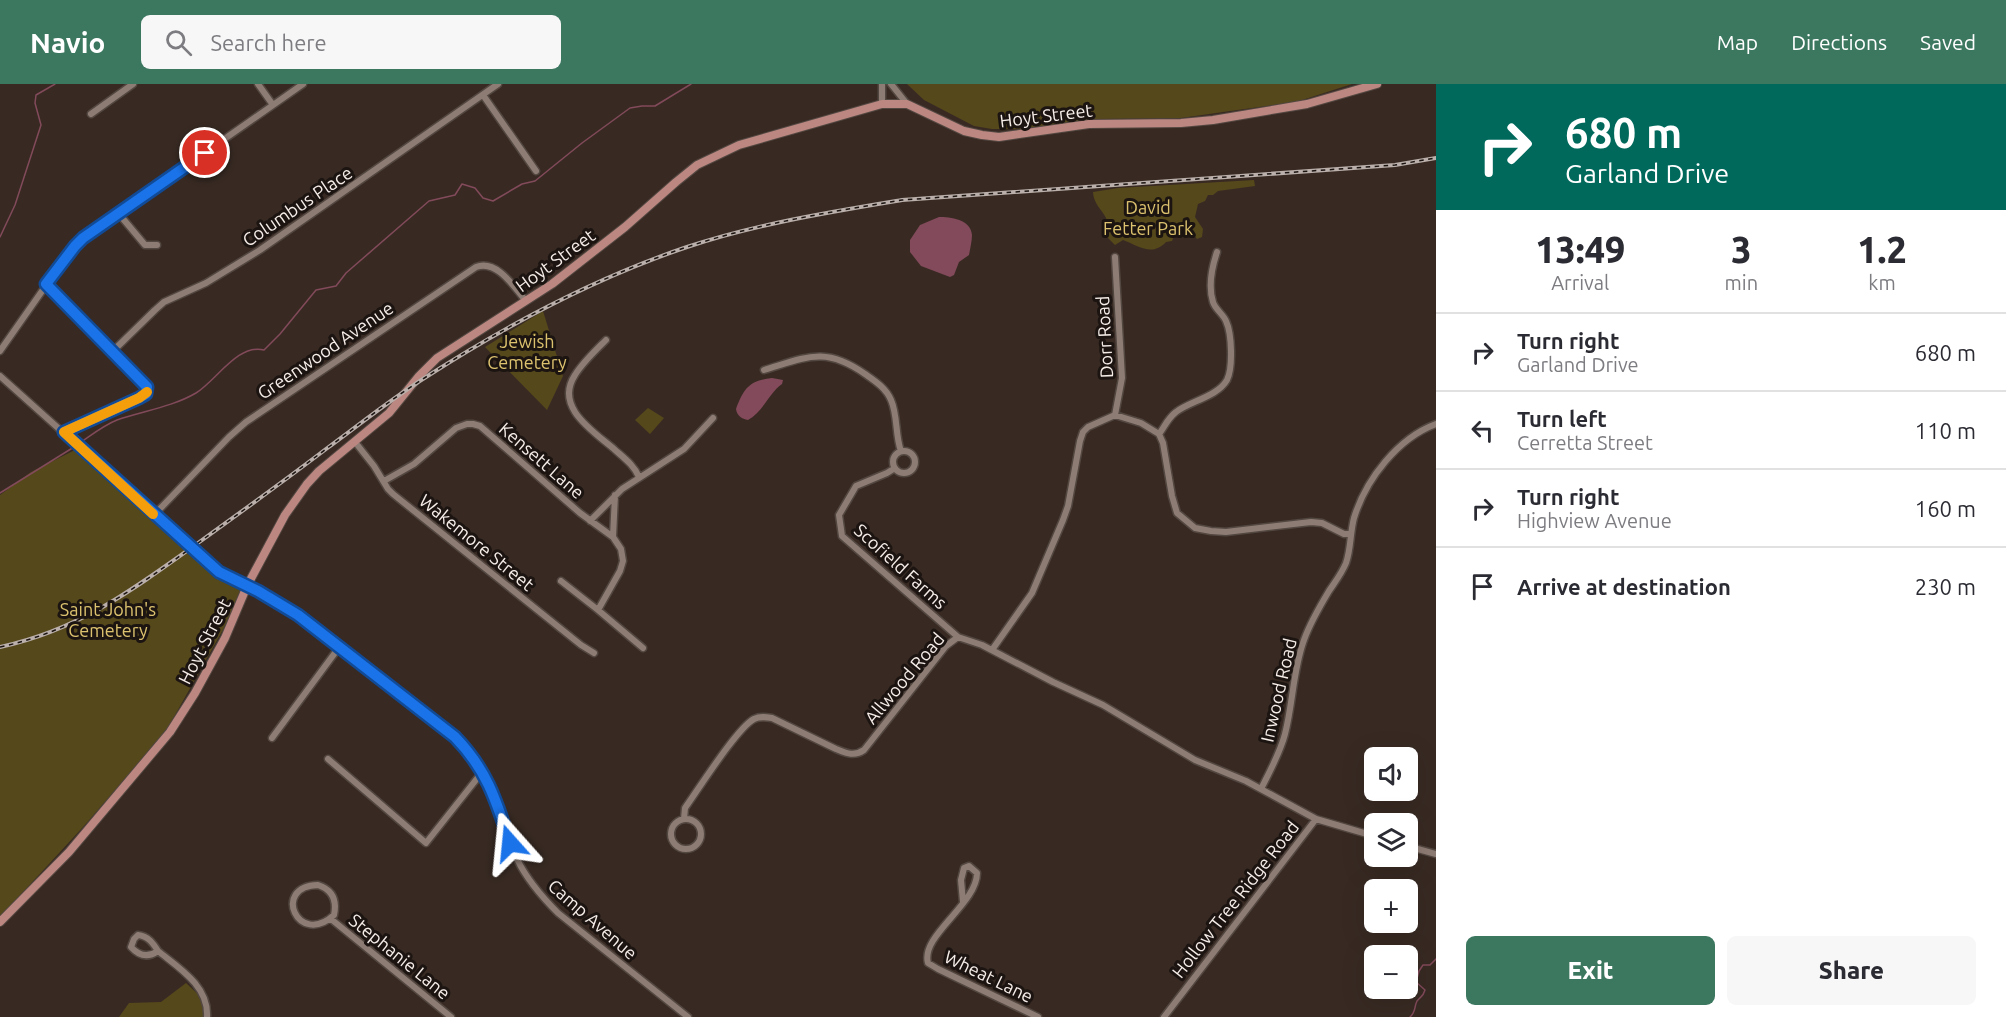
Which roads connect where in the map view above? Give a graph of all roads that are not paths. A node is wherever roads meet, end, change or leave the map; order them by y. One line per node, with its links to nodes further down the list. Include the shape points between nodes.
1 (133, 84): 12 (street)
2 (258, 84): 11 (street)
3 (303, 84): 11 (street)
4 (498, 84): 8 (street, Columbus Place)
5 (882, 84): 9 (street)
6 (891, 84): 10 (street)
7 (1377, 84): 10 (main road, Hoyt Street, via 1307,104 1213,120 1102,123 999,137 964,131)
8 (483, 95): 13 (street); 22 (street, Columbus Place, via 260,250 206,283 164,302)
9 (882, 104): 10 (main road, Hoyt Street); 19 (main road, Hoyt Street, via 740,145 703,162)
10 (907, 104)
11 (273, 105): 14 (street)
12 (91, 114)
13 (536, 171)
14 (119, 214): 15 (street, via 145,245); 18 (street, via 78,242)
15 (157, 245)
16 (1217, 252): 29 (street, via 1212,299 1230,331 1228,377 1215,391 1170,417)
17 (1114, 257): 25 (street, Dorr Road, via 1122,378)
18 (46, 284): 21 (street); 22 (street)
19 (526, 301): 30 (main road, Hoyt Street, via 437,358 395,407); 36 (street, Greenwood Avenue, via 495,268 476,267 246,422)
20 (606, 340): 33 (street, via 574,377 570,402 578,417 633,466)
21 (0, 351)
22 (113, 351): 28 (street, via 148,391)
23 (764, 370): 31 (street, Scofield Farms, via 817,355 855,367 889,396)
24 (0, 376): 28 (street, Camp Avenue)
25 (1114, 416): 29 (street, via 1141,423); 46 (street, via 1083,432 1063,520 1032,593)
26 (713, 418): 33 (street, Kensett Lane, via 684,450)
27 (1436, 424): 38 (street, Inwood Road, via 1402,445 1380,469 1359,505)
28 (64, 432): 36 (street, Camp Avenue)
29 (1159, 434): 38 (street, via 1177,513 1195,528 1226,532 1311,522)
30 (355, 442): 34 (street, Wakemore Street); 41 (main road, Hoyt Street, via 319,471 294,499)
31 (901, 451): 32 (street, Scofield Farms, via 893,458); 32 (street, Scofield Farms, via 913,455 914,466 905,473)
32 (895, 468): 43 (street, Scofield Farms, via 856,486 839,514 842,536)
33 (639, 477): 35 (street, Kensett Lane)
34 (384, 481): 37 (street, Kensett Lane, via 414,464 456,428 472,423); 47 (street, Wakemore Street, via 400,500)
35 (615, 495): 37 (street, Kensett Lane); 39 (street)
36 (154, 515): 41 (street, Camp Avenue, via 219,572)
37 (590, 521): 39 (street, Kensett Lane)
38 (1350, 534): 51 (street, Inwood Road, via 1345,565 1304,639 1285,735)
39 (613, 537): 42 (street, via 623,561)
40 (561, 581): 42 (street)
41 (247, 586): 44 (street, Camp Avenue, via 298,615); 59 (main road, Hoyt Street, via 220,647 170,732 69,852)
42 (598, 610): 45 (street)
43 (958, 637): 46 (street, Allwood Road); 52 (street, Allwood Road, via 946,646 859,753 836,750 772,718 752,720 685,808)
44 (340, 646): 48 (street); 50 (street, Camp Avenue, via 455,737)
45 (643, 648)
46 (992, 650): 51 (street, Allwood Road, via 1103,705 1195,760)
47 (594, 653)
48 (272, 738)
49 (328, 759): 50 (street, via 426,843)
50 (483, 771): 63 (street, Camp Avenue, via 517,860 542,897)
51 (1261, 789): 53 (street, Allwood Road)
52 (684, 819): 52 (street, Allwood Road, via 672,828 671,838 680,848 689,849 699,841 701,832 697,824)
53 (1316, 819): 54 (street, Hollow Tree Ridge Road); 65 (street, Hollow Tree Ridge Road)
54 (1364, 833)
55 (1418, 849): 56 (street)
56 (1436, 854)
57 (963, 902): 57 (street, Wheat Lane, via 962,871 969,866 975,869 977,880); 64 (street, Wheat Lane, via 929,947 928,963)
58 (331, 919): 58 (street, Stephanie Lane, via 304,923 295,913 294,897 305,887 318,885 327,889 336,903); 62 (street, Stephanie Lane)
59 (0, 922)
60 (158, 951): 61 (street, via 200,989)
61 (207, 1017)
62 (451, 1017)
63 (688, 1017)
64 (1038, 1017)
65 (1164, 1017)

